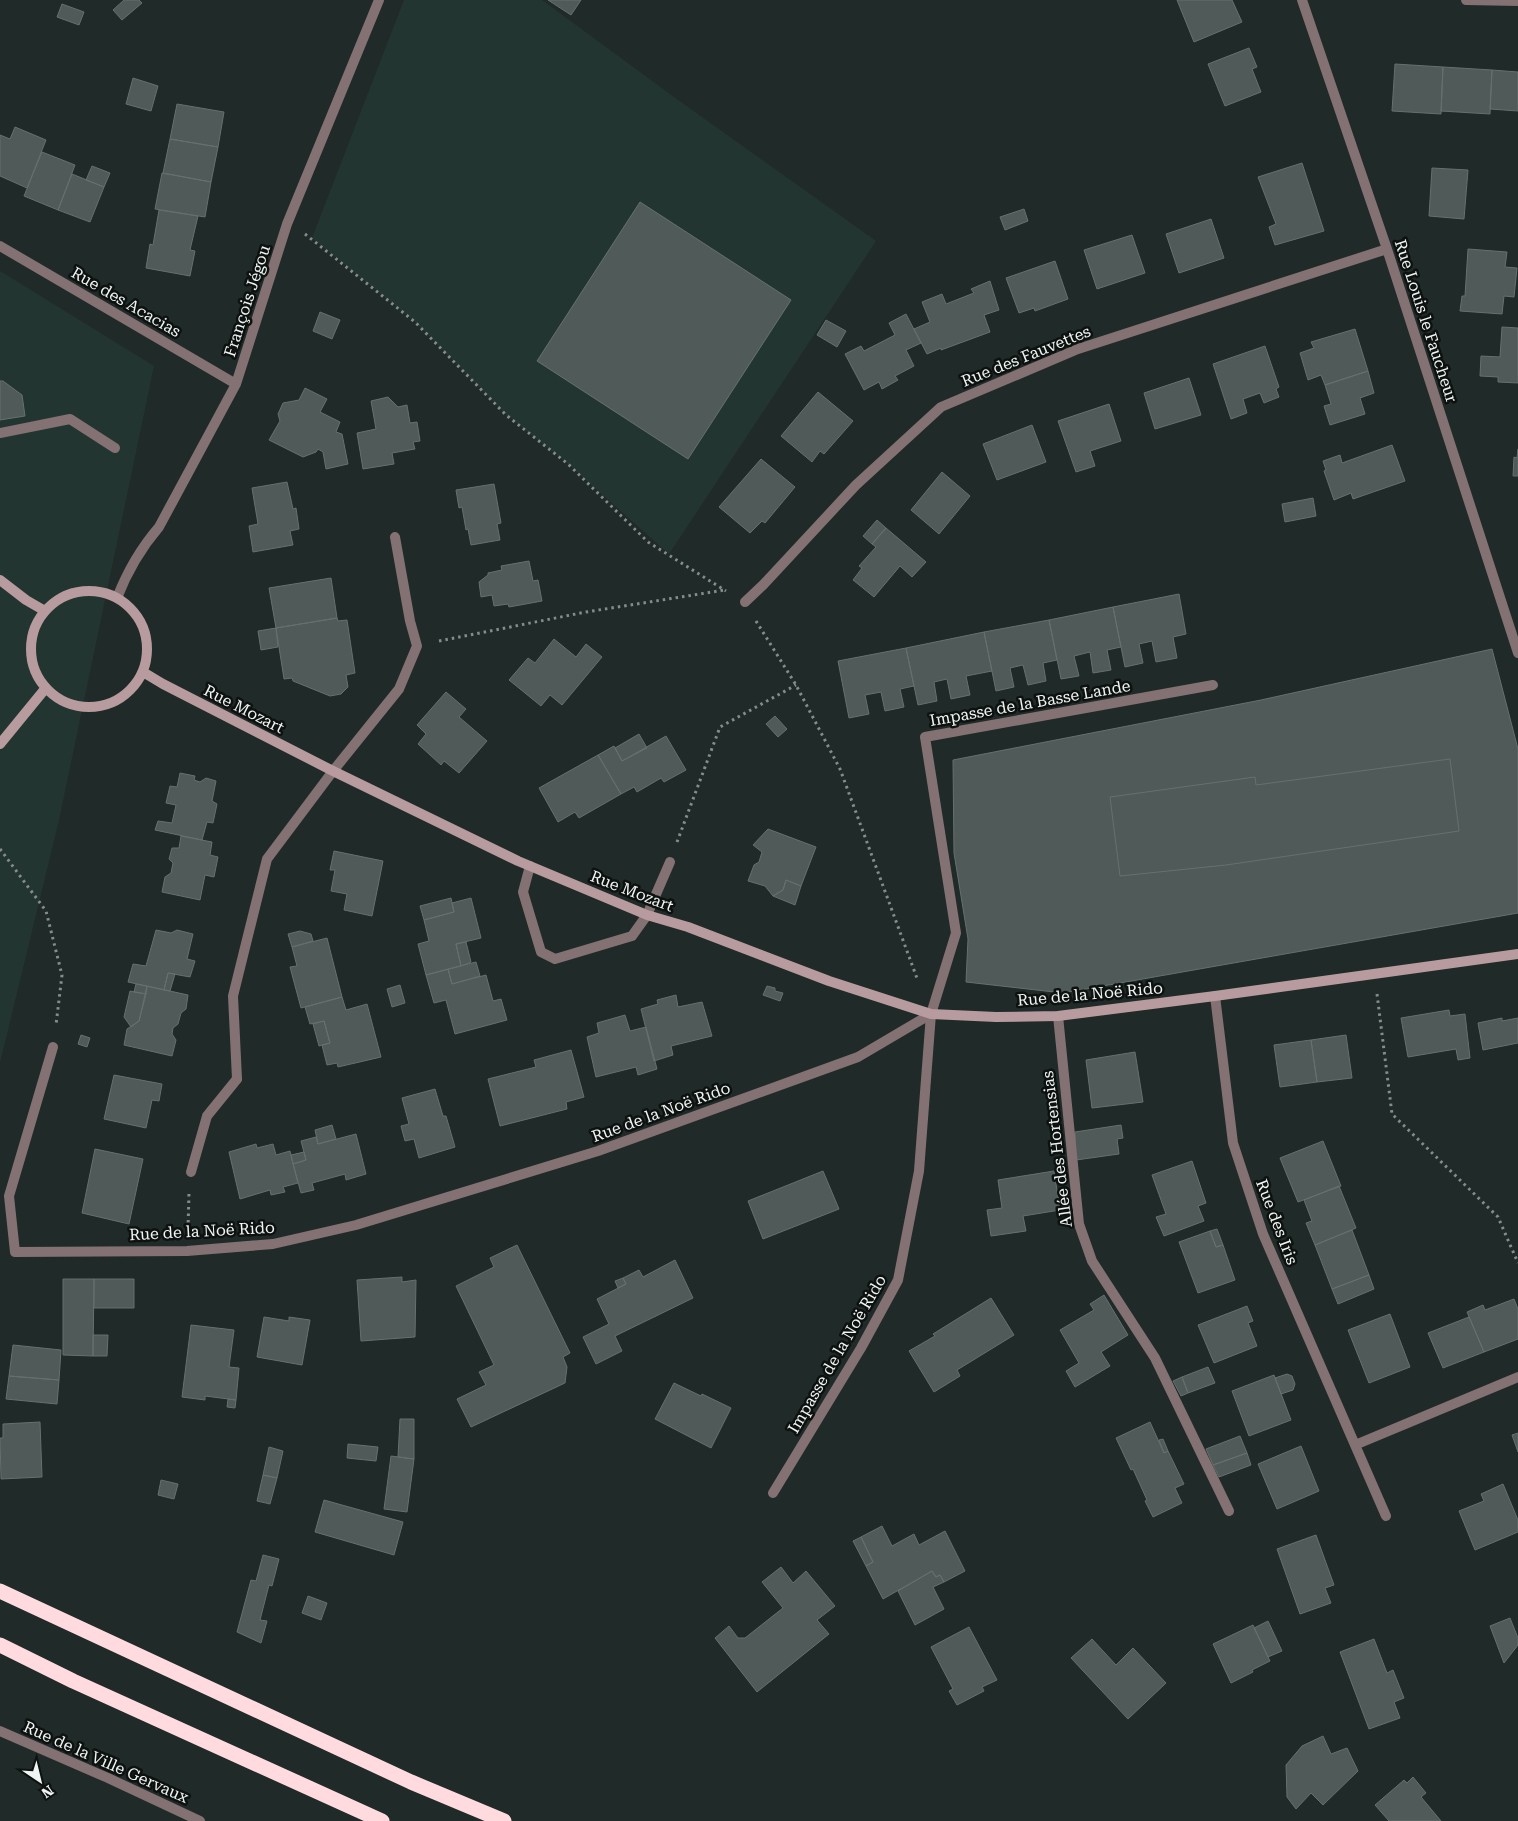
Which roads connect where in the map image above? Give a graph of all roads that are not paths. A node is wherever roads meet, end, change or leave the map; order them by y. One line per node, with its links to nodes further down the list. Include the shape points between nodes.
1 (378, 0): 7 (street, François Jégou, via 287,224)
2 (1302, 0): 6 (street, Rue Louis le Faucheur)
3 (1466, 0): 4 (street)
4 (1518, 0)
5 (0, 246): 7 (street, Rue des Acacias)
6 (1388, 249): 13 (street, Rue des Fauvettes, via 1078,349 941,407 856,485); 15 (street, Rue Louis le Faucheur)
7 (236, 384): 12 (street, François Jégou, via 159,527 124,580)
8 (0, 433): 9 (street, via 70,419)
9 (115, 448)
10 (394, 538): 20 (street, via 417,646 399,689)
11 (0, 580): 14 (street)
12 (117, 598): 14 (street, via 98,591 79,592 60,598); 16 (street, via 136,615 146,638 147,656)
13 (745, 602)
14 (45, 611): 18 (street, via 35,625 31,641 31,658)
15 (1518, 654)
16 (143, 672): 18 (street, via 132,688 117,700 99,707 79,707 61,701); 20 (street, Rue Mozart)
17 (1213, 685): 26 (street, Impasse de la Basse Lande, via 925,737 956,933)
18 (45, 689): 19 (street)
19 (0, 744)
20 (333, 771): 22 (street, Rue Mozart); 29 (street, via 267,859 233,996 237,1079 207,1116)
21 (670, 862): 23 (street)
22 (530, 866): 23 (street, Rue Mozart); 23 (street, via 523,892 541,952 555,959 632,936)
23 (647, 915): 26 (street, Rue Mozart)
24 (1518, 954): 25 (street, Rue de la Noë Rido)
25 (1215, 996): 27 (street, Rue de la Noë Rido); 31 (street, Rue des Iris, via 1233,1143 1263,1234)
26 (931, 1014): 27 (street, Rue de la Noë Rido); 28 (street, Rue de la Noë Rido, via 858,1057 598,1151 356,1225 273,1244 187,1251 15,1252 9,1196); 32 (street, Impasse de la Noë Rido, via 919,1171 898,1280 861,1348)
27 (1058, 1016): 33 (street, Allée des Hortensias, via 1079,1224 1092,1261 1156,1358)
28 (53, 1047)
29 (191, 1172)
30 (1518, 1377): 31 (street)
31 (1355, 1445): 34 (street, Rue des Iris)
32 (773, 1493)
33 (1229, 1511)
34 (1386, 1516)
35 (0, 1591): 40 (highway, via 411,1782)
36 (0, 1645): 39 (highway)
37 (0, 1731): 38 (street, Rue de la Ville Gervaux)
38 (200, 1821)
39 (382, 1821)
40 (504, 1821)

